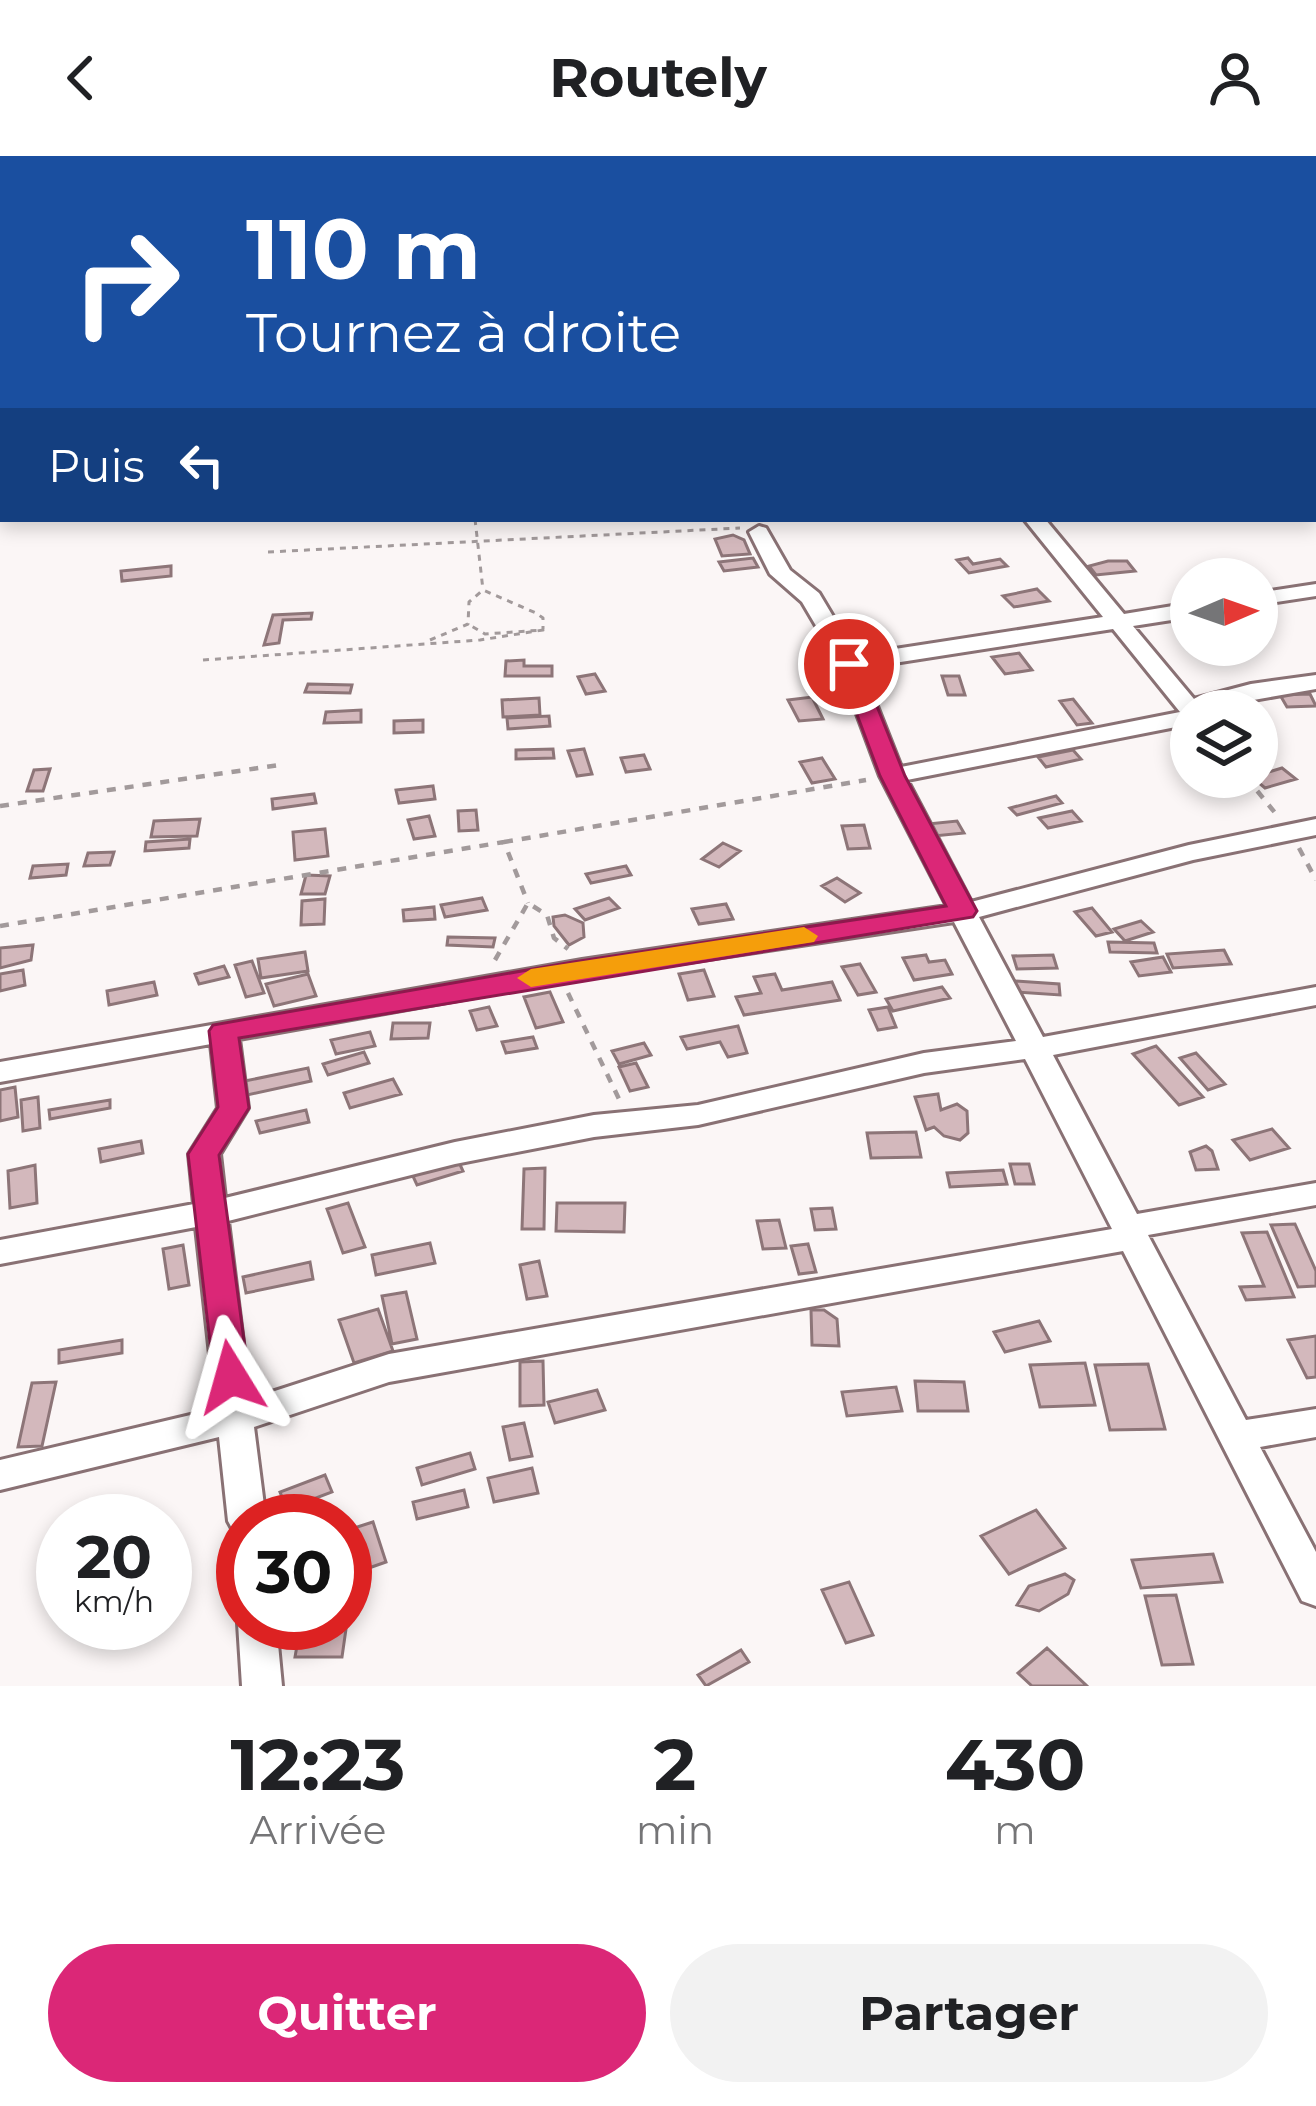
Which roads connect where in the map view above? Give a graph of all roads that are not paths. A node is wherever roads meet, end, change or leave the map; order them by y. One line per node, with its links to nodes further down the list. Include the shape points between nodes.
1 (1036, 522): 6 (street)
2 (759, 529): 7 (street, via 781,574 811,598)
3 (1316, 590): 4 (street)
4 (1278, 596)
5 (1170, 613): 6 (street)
6 (1118, 621): 7 (street); 9 (street)
7 (849, 664): 12 (street)
8 (1316, 682): 10 (street)
9 (1173, 690)
10 (1258, 690)
11 (1170, 716): 12 (street)
12 (892, 776): 14 (street)
13 (1303, 830): 14 (street)
14 (963, 911): 16 (street); 17 (street)
15 (1316, 996): 17 (street)
16 (224, 1031): 18 (street); 20 (street, via 233,1108 204,1154)
17 (1034, 1048): 20 (street, via 455,1153); 21 (street)
18 (0, 1072)
19 (1316, 1194): 21 (street)
20 (208, 1213): 22 (street); 23 (street)
21 (1130, 1232): 23 (street, via 389,1368); 25 (street)
22 (0, 1252)
23 (237, 1418): 26 (street); 27 (street)
24 (1316, 1423): 25 (street)
25 (1236, 1436): 28 (street)
26 (0, 1474)
27 (244, 1494)
28 (1316, 1589)
29 (259, 1650): 30 (street)
30 (262, 1686)

